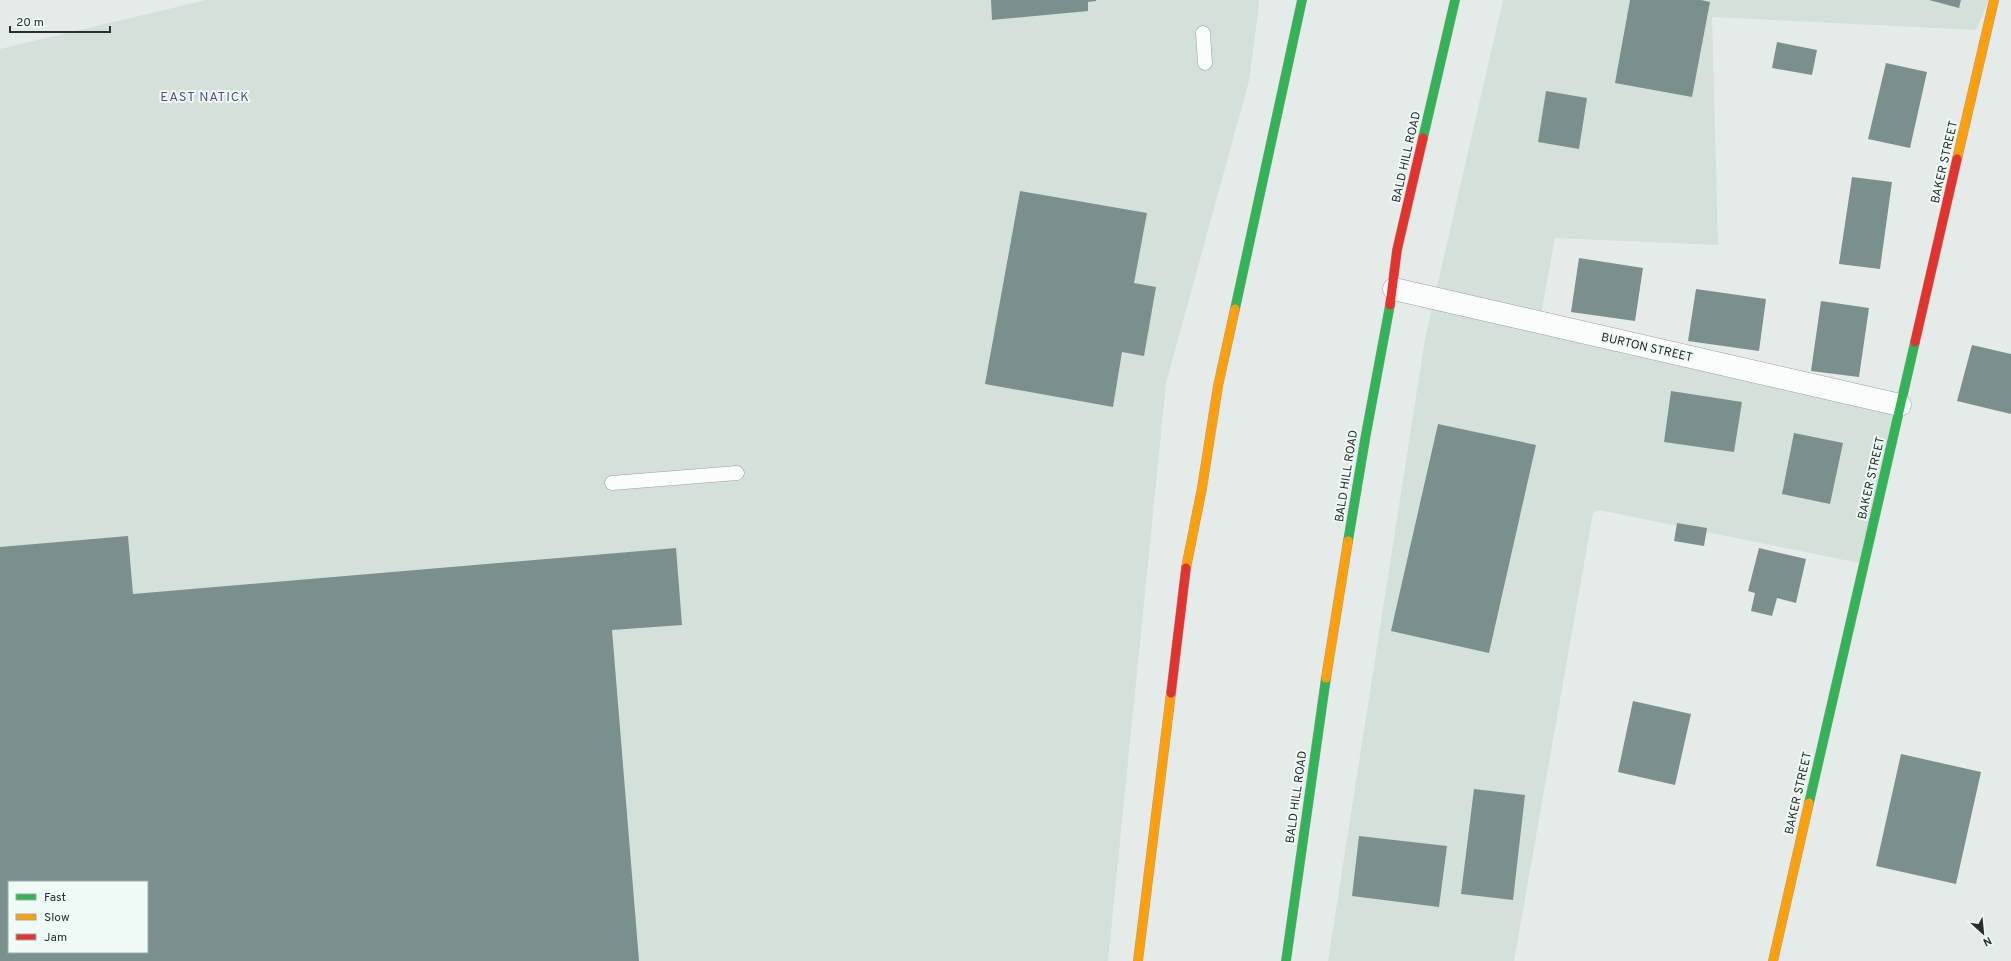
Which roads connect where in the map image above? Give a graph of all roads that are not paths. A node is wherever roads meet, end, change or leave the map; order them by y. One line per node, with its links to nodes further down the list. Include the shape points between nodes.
1 (1292, 0): 5 (main road)
2 (1302, 0): 5 (main road)
3 (1455, 0): 8 (main road, BALD HILL ROAD, via 1397,250)
4 (1994, 0): 9 (main road, BAKER STREET)
5 (1296, 20): 12 (main road, via 1218,386 1202,488 1188,554)
6 (1203, 33): 7 (lane)
7 (1204, 63)
8 (1394, 289): 9 (street, BURTON STREET); 13 (main road, BALD HILL ROAD, via 1366,430 1314,750)
9 (1900, 405): 14 (main road, BAKER STREET)
10 (738, 473): 11 (lane)
11 (612, 483)
12 (1138, 961)
13 (1286, 961)
14 (1773, 961)

